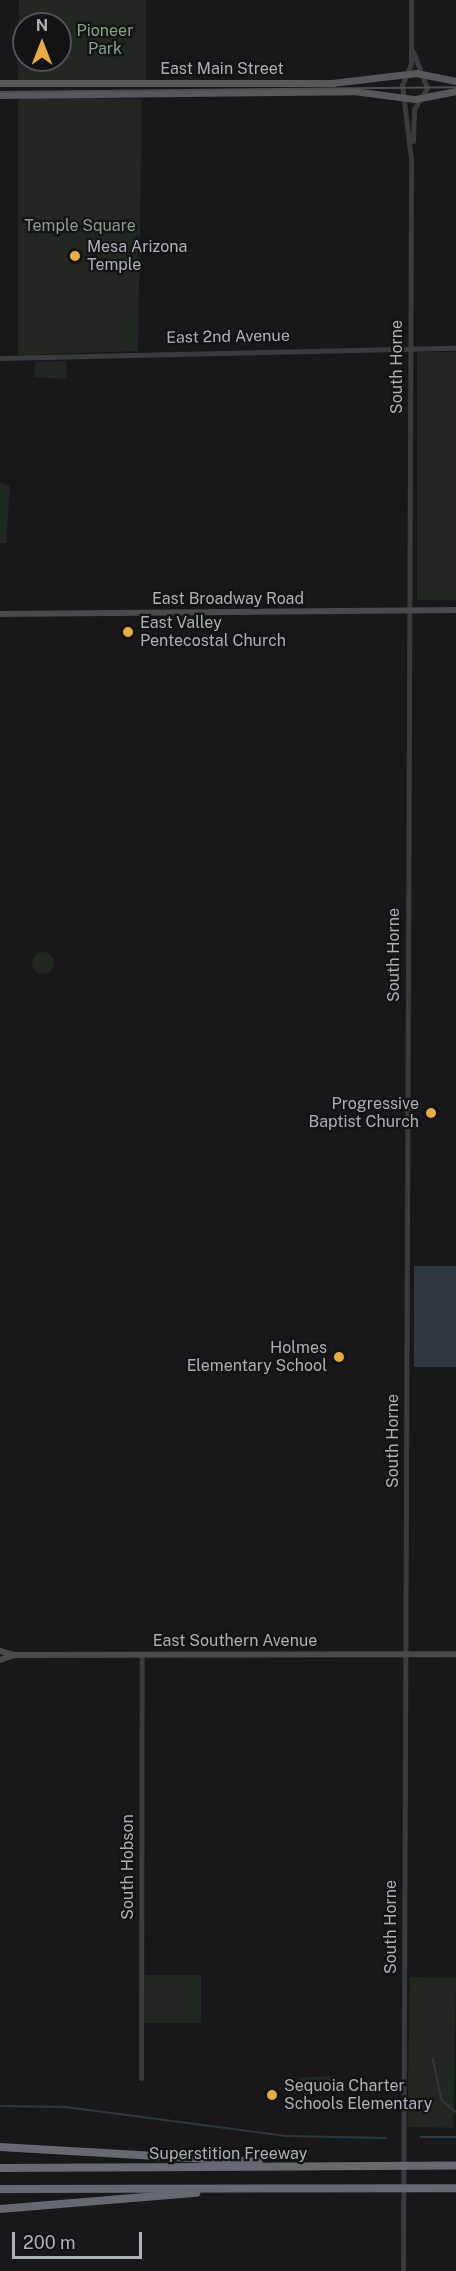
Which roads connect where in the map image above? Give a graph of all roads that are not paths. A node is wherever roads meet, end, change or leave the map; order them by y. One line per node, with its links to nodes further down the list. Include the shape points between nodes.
1 (411, 0): 2 (street)
2 (412, 48): 3 (street, South Horne); 4 (street)
3 (407, 76): 4 (main road, East Main Street); 6 (main road, East Main Street, via 332,83); 9 (street, South Horne)
4 (425, 77): 5 (main road); 10 (street, South Horne, via 427,88)
5 (456, 81)
6 (0, 83)
7 (456, 91): 10 (main road)
8 (0, 95): 9 (main road, East Main Street, via 352,91)
9 (404, 96): 10 (main road, East Main Street); 11 (street, South Horne)
10 (421, 98): 11 (street, South Horne, via 414,109)
11 (411, 153): 13 (street, South Horne)
12 (456, 348): 13 (street, East 2nd Avenue)
13 (411, 349): 14 (street, East 2nd Avenue); 15 (street, South Horne)
14 (0, 358)
15 (409, 610): 16 (main road, East Broadway Road); 17 (main road, East Broadway Road); 19 (street, South Horne)
16 (456, 610)
17 (0, 614)
18 (0, 1651): 21 (main road, East Southern Avenue)
19 (406, 1654): 20 (main road, East Southern Avenue); 22 (main road, East Southern Avenue); 33 (street, South Horne)
20 (456, 1654)
21 (14, 1655): 22 (main road, East Southern Avenue); 23 (main road, East Southern Avenue)
22 (142, 1655): 24 (street, South Hobson)
23 (0, 1660)
24 (141, 2078)
25 (0, 2147): 27 (highway)
26 (456, 2166): 27 (highway, Superstition Freeway)
27 (363, 2167): 28 (highway, Superstition Freeway)
28 (0, 2168)
29 (283, 2188): 30 (highway, Superstition Freeway); 31 (highway, Superstition Freeway); 32 (highway)
30 (456, 2188)
31 (0, 2189)
32 (0, 2209)
33 (403, 2271)

